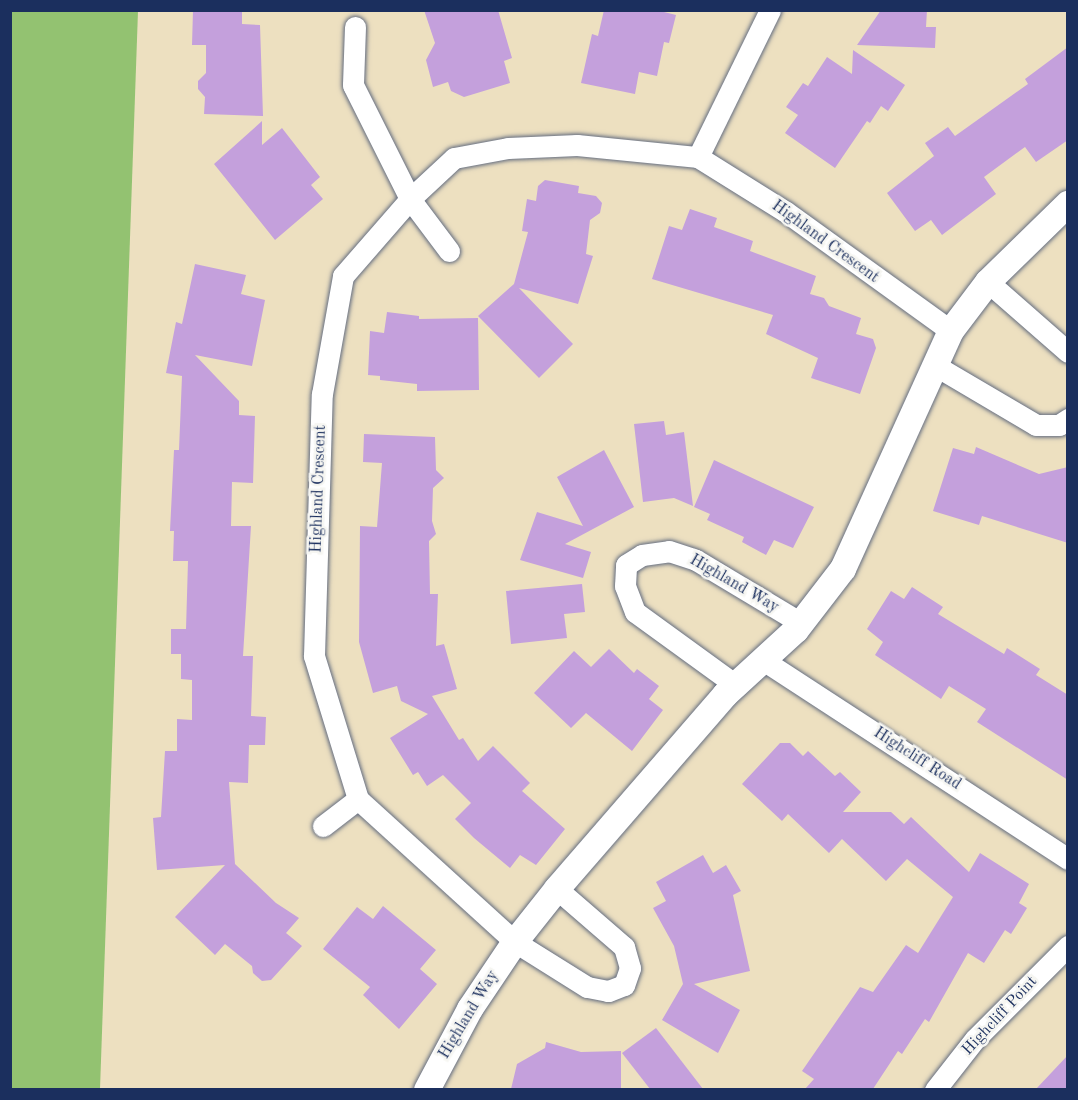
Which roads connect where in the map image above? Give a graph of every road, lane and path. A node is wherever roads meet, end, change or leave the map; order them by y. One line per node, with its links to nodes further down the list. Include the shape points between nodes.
1 (770, 10): 3 (street)
2 (355, 27): 4 (street, via 353,85)
3 (698, 157): 4 (street, Highland Crescent, via 577,145 508,148 454,158); 8 (street, Highland Crescent, via 786,212)
4 (410, 199): 6 (street); 15 (street, Highland Crescent, via 343,276 322,394 314,656)
5 (1068, 204): 7 (street, Highland Way)
6 (449, 251)
7 (988, 282): 8 (street, Highland Way); 9 (street)
8 (951, 332): 10 (street, Highland Way)
9 (1068, 352)
10 (936, 366): 11 (street, via 1036,425 1059,425); 12 (street, Highland Way, via 843,569)
11 (1068, 419)
12 (801, 623): 13 (street, Highland Way); 14 (street, Highland Way, via 696,560 669,551 642,555 626,565 625,586 635,612)
13 (766, 662): 14 (street, Highland Way); 17 (street, Highcliff Road)
14 (737, 686): 18 (street, Highland Way)
15 (358, 799): 16 (street); 19 (street)
16 (323, 826)
17 (1068, 859)
18 (557, 889): 19 (street, Highland Way); 19 (street, via 624,947 630,968 624,985 608,991 587,987)
19 (515, 942): 21 (street, Highland Way, via 470,1010)
20 (1068, 946): 22 (street, Highcliff Point, via 975,1040)
21 (427, 1089)
22 (935, 1089)

